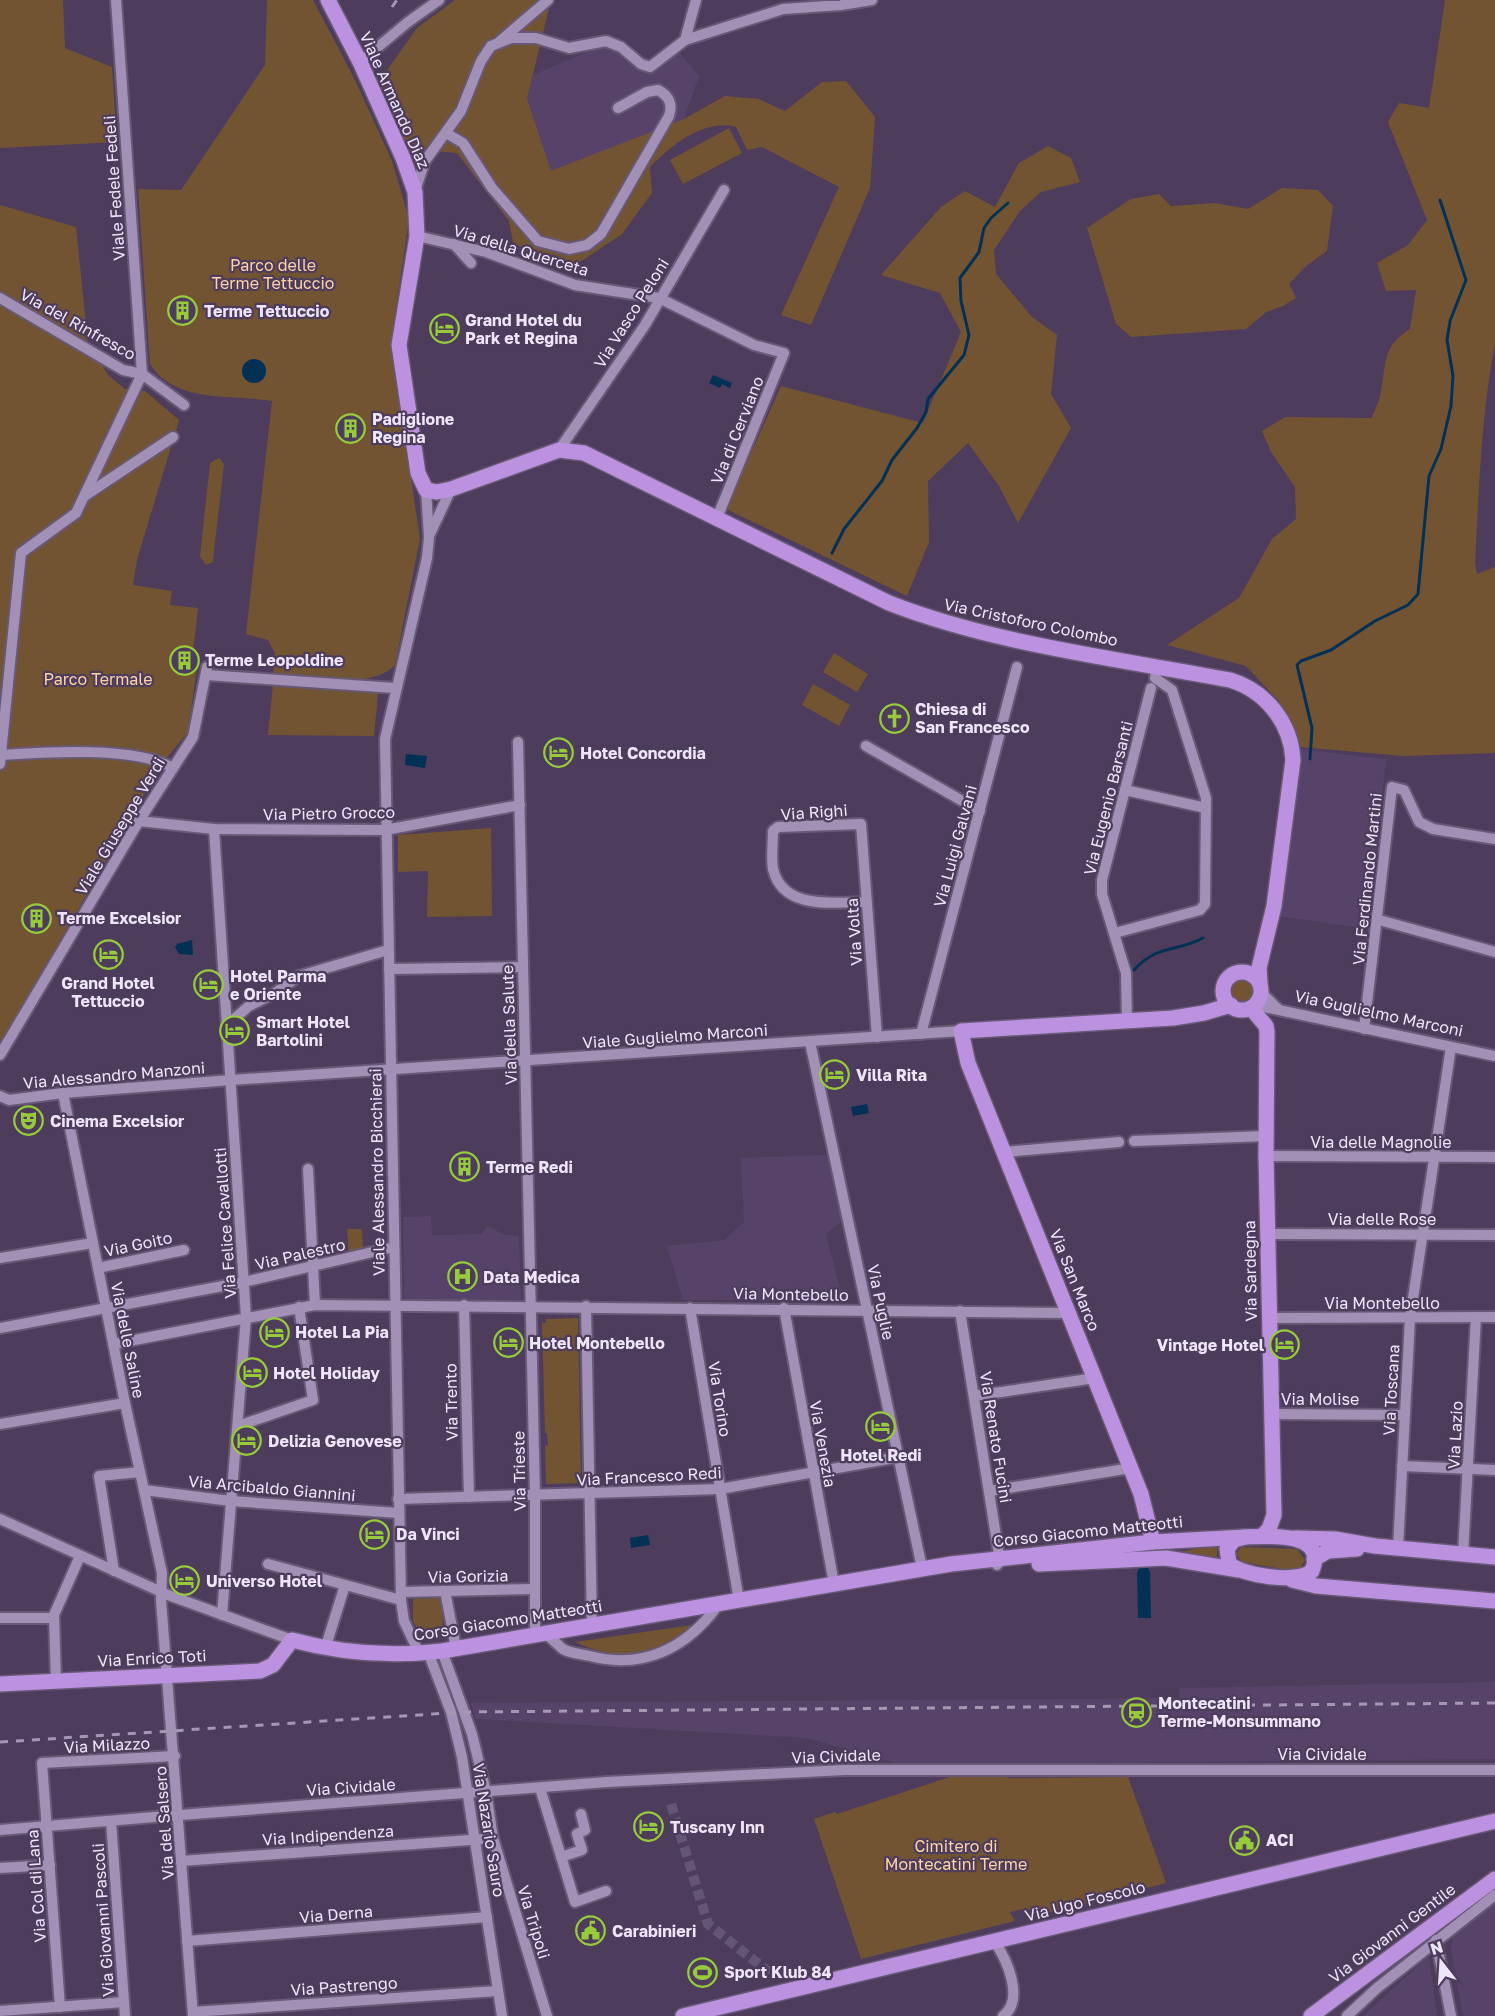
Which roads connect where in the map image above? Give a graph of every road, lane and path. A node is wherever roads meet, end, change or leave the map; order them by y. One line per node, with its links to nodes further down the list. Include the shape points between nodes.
1 (116, 0): 20 (street, Viale Fedele Fedeli)
2 (328, 0): 9 (main road, Viale Armando Diaz)
3 (439, 0): 9 (street)
4 (548, 0): 8 (street)
5 (696, 0): 7 (street)
6 (872, 0): 7 (street, via 783,9)
7 (685, 40): 8 (street, via 650,67 606,41 569,48 536,38)
8 (500, 41): 11 (street, via 481,60 461,111)
9 (360, 62): 13 (main road, Viale Armando Diaz)
10 (618, 108): 11 (street, via 658,90 672,107 601,234 587,245 569,249 548,246 531,234 483,175 463,143)
11 (446, 133): 13 (street, via 429,154)
12 (724, 190): 18 (street, Via Vasco Peloni)
13 (415, 192): 14 (main road, Viale Armando Diaz)
14 (417, 236): 15 (street, Via della Querceta); 25 (main road, Viale Armando Diaz, via 399,345 418,473)
15 (454, 244): 16 (street); 18 (street, Via della Querceta, via 575,285)
16 (471, 263)
17 (0, 298): 20 (street, Via del Rinfresco, via 123,370)
18 (659, 298): 19 (street, Via della Querceta, via 754,345); 23 (street, Via Vasco Peloni, via 645,325)
19 (784, 353): 27 (street, Via di Cerviano)
20 (142, 374): 21 (street, Via del Rinfresco); 26 (street)
21 (184, 405)
22 (173, 437): 26 (street)
23 (559, 450): 24 (main road, Via Cristoforo Colombo); 27 (main road, Via Cristoforo Colombo, via 601,459)
24 (451, 489): 25 (main road, Via Cristoforo Colombo); 28 (street, Viale Armando Diaz)
25 (426, 490): 28 (street, Viale Armando Diaz)
26 (86, 495): 35 (street, via 75,513 21,553)
27 (717, 518): 29 (main road, Via Cristoforo Colombo, via 889,603 929,618)
28 (429, 537): 31 (street, Viale Armando Diaz, via 404,665)
29 (1157, 666): 40 (street, via 1156,679 1172,690); 50 (main road, Via Cristoforo Colombo, via 1246,686 1272,707 1290,739 1293,769 1274,906)
30 (1017, 667): 41 (street, Via Luigi Galvani)
31 (394, 688): 37 (street, Viale Giuseppe Verdi, via 207,671 193,737); 45 (street, Viale Alessandro Bicchierai, via 385,739)
32 (1150, 688): 38 (street, Via Eugenio Barsanti)
33 (518, 742): 39 (street, Via della Salute)
34 (866, 746): 41 (street)
35 (3, 755): 36 (street); 37 (street, via 96,753 154,758)
36 (0, 764)
37 (173, 768): 42 (street, Viale Giuseppe Verdi)
38 (1125, 790): 40 (street); 49 (street, Via Eugenio Barsanti, via 1101,887)
39 (519, 806): 45 (street, Via Pietro Grocco); 53 (street, Via della Salute)
40 (1206, 808): 49 (street, via 1203,908)
41 (980, 811): 64 (street, Via Luigi Galvani)
42 (139, 821): 44 (street, Via Pietro Grocco); 68 (street, Viale Giuseppe Verdi)
43 (861, 824): 47 (street, Via Volta); 47 (street, Via Righi, via 778,826 773,831 773,868 784,889 795,897 814,902)
44 (214, 829): 45 (street, Via Pietro Grocco); 61 (street, Via Felice Cavallotti)
45 (386, 830): 51 (street, Viale Alessandro Bicchierai)
46 (1495, 839): 48 (street, Via Ferdinando Martini, via 1433,829 1419,822 1404,790 1392,787)
47 (867, 902): 65 (street, Via Volta)
48 (1379, 920): 52 (street); 62 (street, Via Ferdinando Martini)
49 (1115, 933): 60 (street, Via Eugenio Barsanti, via 1126,973)
50 (1264, 948): 55 (main road); 57 (main road, Via Cristoforo Colombo)
51 (388, 950): 54 (street, Viale Alessandro Bicchierai); 61 (street, via 299,976 249,1006)
52 (1495, 952)
53 (522, 968): 54 (street); 70 (street, Via della Salute)
54 (388, 969): 71 (street, Viale Alessandro Bicchierai)
55 (1238, 973): 56 (main road); 57 (main road, via 1251,974)
56 (1224, 986): 58 (main road); 59 (main road, via 1207,1004)
57 (1257, 997): 58 (main road, via 1240,1010); 62 (street, Via Guglielmo Marconi, via 1278,1009); 75 (main road, Via Sardegna, via 1267,1032)
58 (1231, 1005): 59 (main road)
59 (1173, 1018): 60 (main road)
60 (1127, 1021): 63 (main road)
61 (228, 1024): 72 (street, Via Felice Cavallotti)
62 (1365, 1029): 67 (street, Via Guglielmo Marconi)
63 (961, 1031): 64 (street, Viale Guglielmo Marconi); 78 (main road, Via San Marco, via 968,1063)
64 (921, 1034): 65 (street, Viale Guglielmo Marconi)
65 (877, 1036): 66 (street, Viale Guglielmo Marconi)
66 (810, 1042): 70 (street, Viale Guglielmo Marconi); 102 (street, Via Puglie)
67 (1451, 1047): 69 (street, Via Guglielmo Marconi); 80 (street, Via Toscana)
68 (0, 1056)
69 (1495, 1056)
70 (525, 1061): 71 (street, Viale Guglielmo Marconi); 97 (street, Via della Salute)
71 (390, 1070): 72 (street, Via Alessandro Manzoni); 87 (street, Viale Alessandro Bicchierai)
72 (231, 1080): 73 (street, Via Alessandro Manzoni); 92 (street, Via Felice Cavallotti)
73 (63, 1093): 74 (street, Via Alessandro Manzoni, via 9,1100); 86 (street, Via delle Saline)
74 (0, 1096)
75 (1266, 1136): 76 (street); 79 (main road, Via Sardegna)
76 (1134, 1141)
77 (1119, 1142): 78 (street)
78 (1005, 1152): 104 (main road, Via San Marco)
79 (1266, 1156): 80 (street, Via delle Magnolie); 83 (main road, Via Sardegna)
80 (1435, 1157): 81 (street, Via delle Magnolie); 84 (street, Via Toscana)
81 (1495, 1157)
82 (308, 1168): 90 (street)
83 (1268, 1234): 84 (street, Via delle Rose); 106 (main road, Via Sardegna)
84 (1423, 1234): 85 (street, Via delle Rose); 109 (street, Via Toscana)
85 (1495, 1236)
86 (93, 1242): 89 (street); 91 (street, Via delle Saline)
87 (394, 1247): 90 (street, Via Palestro); 93 (street, Viale Alessandro Bicchierai)
88 (184, 1250): 91 (street, Via Goito)
89 (0, 1258)
90 (315, 1266): 92 (street, Via Palestro); 94 (street)
91 (98, 1268): 99 (street, Via delle Saline)
92 (244, 1282): 99 (street, Via Palestro); 105 (street, Via Felice Cavallotti)
93 (396, 1304): 94 (street); 95 (street, Via Montebello); 132 (street, Viale Alessandro Bicchierai)
94 (315, 1305): 96 (street)
95 (464, 1305): 97 (street, Via Montebello); 131 (street, Via Trento)
96 (299, 1306): 105 (street); 118 (street, via 313,1400)
97 (531, 1306): 98 (street, Via Montebello); 130 (street, Via Trieste)
98 (586, 1306): 100 (street, Via Montebello); 129 (street)
99 (106, 1308): 110 (street, Via Palestro); 111 (street, Via delle Saline)
100 (690, 1308): 101 (street, Via Montebello); 126 (street, Via Torino)
101 (784, 1308): 102 (street, Via Montebello); 125 (street, Via Venezia)
102 (868, 1310): 103 (street, Via Montebello); 119 (street, Via Puglie)
103 (960, 1311): 104 (street, Via Montebello); 113 (street, Via Renato Fucini)
104 (1068, 1312): 112 (main road, Via San Marco)
105 (246, 1317): 111 (street); 118 (street, Via Felice Cavallotti)
106 (1269, 1317): 109 (street, Via Montebello); 115 (main road, Via Sardegna)
107 (1476, 1317): 108 (street, Via Montebello); 109 (street, Via Montebello); 122 (street, Via Lazio)
108 (1495, 1317)
109 (1410, 1318): 116 (street, Via Toscana)
110 (0, 1328)
111 (114, 1344): 114 (street, Via delle Saline)
112 (1095, 1378): 113 (street); 121 (main road, Via San Marco)
113 (974, 1396): 128 (street, Via Renato Fucini)
114 (125, 1403): 117 (street); 124 (street, Via delle Saline)
115 (1271, 1414): 116 (street, Via Molise); 136 (main road, Via Sardegna, via 1274,1515)
116 (1404, 1415): 120 (street, Via Toscana)
117 (0, 1424)
118 (238, 1426): 133 (street, Via Felice Cavallotti)
119 (899, 1458): 125 (street, Via Francesco Redi); 147 (street, Via Puglie)
120 (1402, 1466): 122 (street); 140 (street, Via Toscana)
121 (1131, 1468): 128 (street); 139 (main road, Via San Marco)
122 (1468, 1469): 123 (street); 142 (street, Via Lazio)
123 (1495, 1470)
124 (140, 1472): 127 (street, Via delle Saline); 149 (street, via 99,1476)
125 (813, 1472): 126 (street, Via Francesco Redi); 151 (street, Via Venezia)
126 (720, 1489): 129 (street, Via Francesco Redi); 158 (street, Via Torino)
127 (144, 1490): 133 (street, Via Arcibaldo Giannini); 156 (street, Via delle Saline, via 162,1573)
128 (990, 1491): 145 (street, Via Renato Fucini)
129 (589, 1494): 130 (street, Via Francesco Redi); 164 (street)
130 (535, 1496): 131 (street, Via Francesco Redi); 154 (street, Via Trieste)
131 (469, 1497): 132 (street, Via Francesco Redi)
132 (398, 1499): 134 (street, Viale Alessandro Bicchierai)
133 (231, 1501): 134 (street, Via Arcibaldo Giannini); 161 (street, Via Felice Cavallotti)
134 (398, 1514): 157 (street, Viale Alessandro Bicchierai)
135 (0, 1519): 143 (street, Corso Giacomo Matteotti)
136 (1262, 1536): 137 (main road, Corso Giacomo Matteotti); 138 (main road, Corso Giacomo Matteotti)
137 (1245, 1537): 139 (main road, Corso Giacomo Matteotti); 148 (main road, via 1234,1540 1227,1549 1229,1563)
138 (1295, 1538): 141 (main road, Corso Giacomo Matteotti); 141 (main road)
139 (1153, 1542): 145 (main road, Corso Giacomo Matteotti)
140 (1398, 1548): 141 (main road, via 1375,1546); 142 (main road)
141 (1320, 1554): 150 (main road, via 1304,1577); 153 (main road, via 1325,1579)
142 (1463, 1554): 144 (main road)
143 (80, 1556): 149 (street, Corso Giacomo Matteotti); 163 (street)
144 (1495, 1557)
145 (997, 1562): 147 (main road, Corso Giacomo Matteotti); 148 (main road, Corso Giacomo Matteotti, via 1160,1558)
146 (268, 1564): 152 (street, Via Gorizia)
147 (928, 1568): 151 (main road, Corso Giacomo Matteotti)
148 (1239, 1570): 150 (main road, Corso Giacomo Matteotti)
149 (114, 1571): 156 (street, Corso Giacomo Matteotti)
150 (1288, 1579): 153 (main road, Corso Giacomo Matteotti, via 1316,1586)
151 (834, 1584): 158 (main road, Corso Giacomo Matteotti)
152 (345, 1585): 157 (street, Via Gorizia); 167 (street)
153 (1347, 1586): 159 (main road)
154 (536, 1589): 155 (street, Via Gorizia); 165 (street, Via Trieste)
155 (445, 1591): 157 (street, Via Gorizia); 168 (street)
156 (161, 1592): 161 (street, Corso Giacomo Matteotti); 169 (street, Via del Salsero)
157 (401, 1596): 168 (street, Viale Alessandro Bicchierai, via 404,1621)
158 (739, 1601): 160 (main road, Corso Giacomo Matteotti)
159 (1495, 1601)
160 (718, 1605): 164 (main road, Corso Giacomo Matteotti); 165 (street, via 704,1626 661,1654 647,1658 600,1659 564,1650)
161 (222, 1615): 166 (street, Corso Giacomo Matteotti)
162 (0, 1618): 163 (street)
163 (54, 1618): 170 (street)
164 (592, 1626): 165 (main road, Corso Giacomo Matteotti)
165 (540, 1634): 168 (main road, Corso Giacomo Matteotti)
166 (292, 1640): 167 (main road, Corso Giacomo Matteotti); 169 (main road, Via Enrico Toti, via 267,1670)
167 (325, 1649): 168 (main road, Corso Giacomo Matteotti, via 370,1653)
168 (436, 1651): 176 (street, Via Nazario Sauro, via 472,1734); 177 (street, Via Nazario Sauro)
169 (167, 1676): 170 (main road, Via Enrico Toti); 172 (street, Via del Salsero)
170 (56, 1681): 171 (main road, Via Enrico Toti)
171 (0, 1684)
172 (175, 1756): 173 (street, Via Milazzo); 179 (street, Via del Salsero)
173 (42, 1763): 182 (street, Via Col di Lana)
174 (1495, 1770): 175 (street, Via Cividale, via 844,1770)
175 (540, 1788): 176 (street, Via Cividale); 186 (street)
176 (486, 1792): 177 (street, Via Cividale); 184 (street, Via Nazario Sauro)
177 (468, 1794): 179 (street, Via Cividale); 185 (street, Via Nazario Sauro)
178 (581, 1814): 186 (street, via 585,1830 578,1834 582,1850)
179 (179, 1815): 180 (street, Via Cividale); 187 (street, Via del Salsero)
180 (111, 1821): 182 (street, Via Cividale); 198 (street, Via Giovanni Pascoli)
181 (1495, 1821): 196 (main road, Via Ugo Foscolo)
182 (46, 1826): 183 (street, Via Cividale); 188 (street, Via Col di Lana)
183 (0, 1830)
184 (493, 1838): 185 (street, Via Indipendenza); 204 (street, Via Tripoli)
185 (476, 1839): 187 (street, Via Indipendenza); 193 (street, Via Nazario Sauro)
186 (561, 1857): 191 (street, via 575,1902)
187 (181, 1861): 195 (street, Via del Salsero)
188 (50, 1865): 189 (street); 199 (street, Via Col di Lana)
189 (0, 1868)
190 (1495, 1879): 207 (main road, Via Giovanni Gentile)
191 (606, 1892)
192 (1495, 1895): 194 (street)
193 (487, 1917): 195 (street, Via Derna); 197 (street, Via Nazario Sauro)
194 (1436, 1940): 208 (street); 209 (street)
195 (187, 1941): 201 (street, Via del Salsero)
196 (994, 1941): 205 (main road, Via Ugo Foscolo); 206 (street, via 1006,1963 1013,1993 1012,2006)
197 (497, 1991): 201 (street, Via Pastrengo); 203 (street, Via Nazario Sauro)
198 (124, 2002): 199 (street); 202 (street, Via Giovanni Pascoli)
199 (60, 2007): 200 (street)
200 (0, 2011)
201 (193, 2014)
202 (125, 2016)
203 (502, 2016)
204 (547, 2016)
205 (683, 2016)
206 (1003, 2016)
207 (1311, 2016)
208 (1347, 2016)
209 (1451, 2016)

